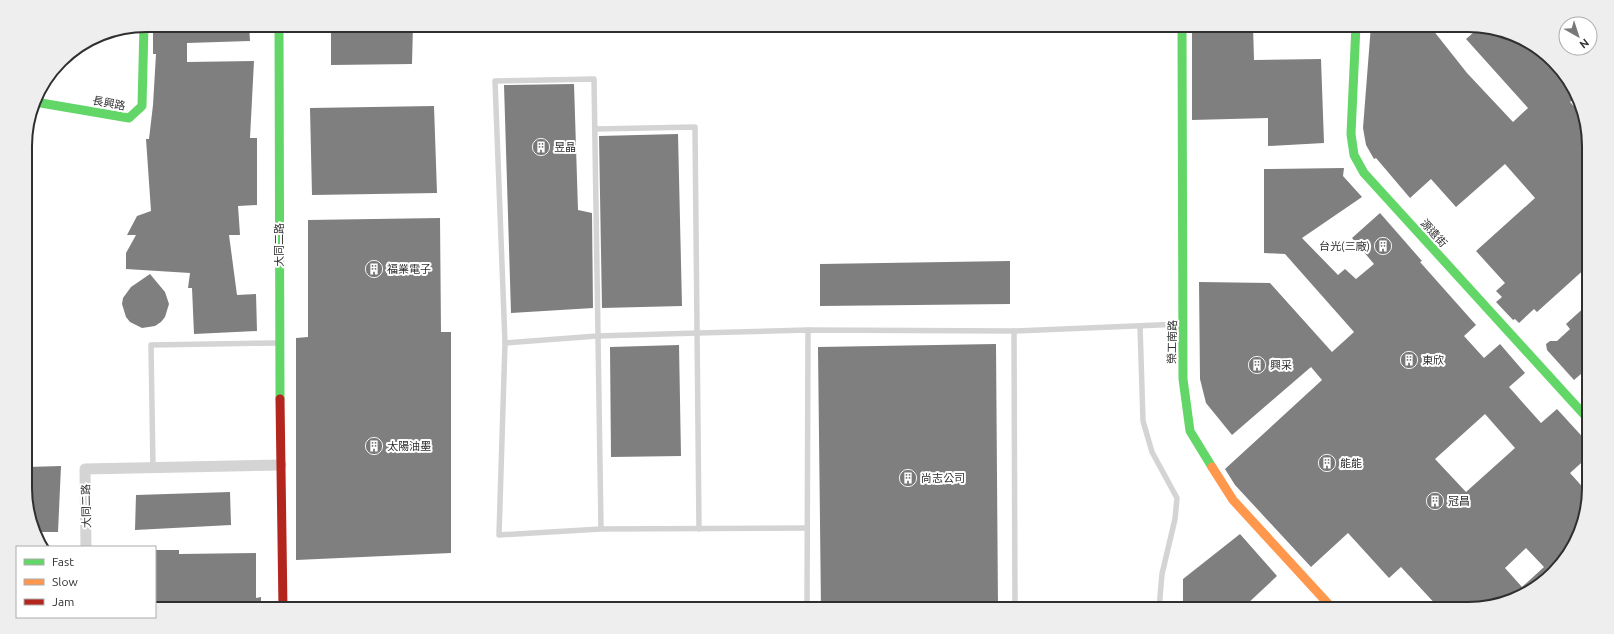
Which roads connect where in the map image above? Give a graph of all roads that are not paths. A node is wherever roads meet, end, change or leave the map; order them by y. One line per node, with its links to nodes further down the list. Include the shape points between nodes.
1 (144, 32): 5 (street, 長興路, via 142,106 130,118)
2 (279, 32): 13 (street, 大同二路)
3 (1182, 32): 7 (street, 榮工南路)
4 (1356, 32): 15 (street, 源遠街, via 1351,134 1354,155 1364,173)
5 (41, 103)
6 (596, 129): 11 (lane, via 695,127); 12 (lane); 14 (lane, via 594,79 495,81)
7 (1184, 324): 8 (lane); 26 (street, 榮工南路, via 1183,378 1190,431 1233,500)
8 (1140, 326): 10 (lane); 25 (lane, via 1143,421 1152,452 1176,498 1176,519 1162,574)
9 (808, 330): 10 (lane); 11 (lane); 18 (lane)
10 (1014, 331): 24 (lane)
11 (698, 333): 12 (lane); 20 (lane)
12 (597, 336): 14 (lane); 19 (lane)
13 (279, 343): 16 (street, 大同二路); 17 (lane, via 150,345)
14 (505, 343): 19 (lane, via 499,535)
15 (1582, 412)
16 (281, 465): 17 (street, 大同二路); 22 (street, 大同二路)
17 (153, 468): 21 (street, 大同二路, via 85,470)
18 (807, 528): 20 (lane); 23 (lane)
19 (601, 529): 20 (lane)
20 (699, 529)
21 (86, 546)
22 (283, 602)
23 (807, 602)
24 (1015, 602)
25 (1160, 602)
26 (1327, 602)

